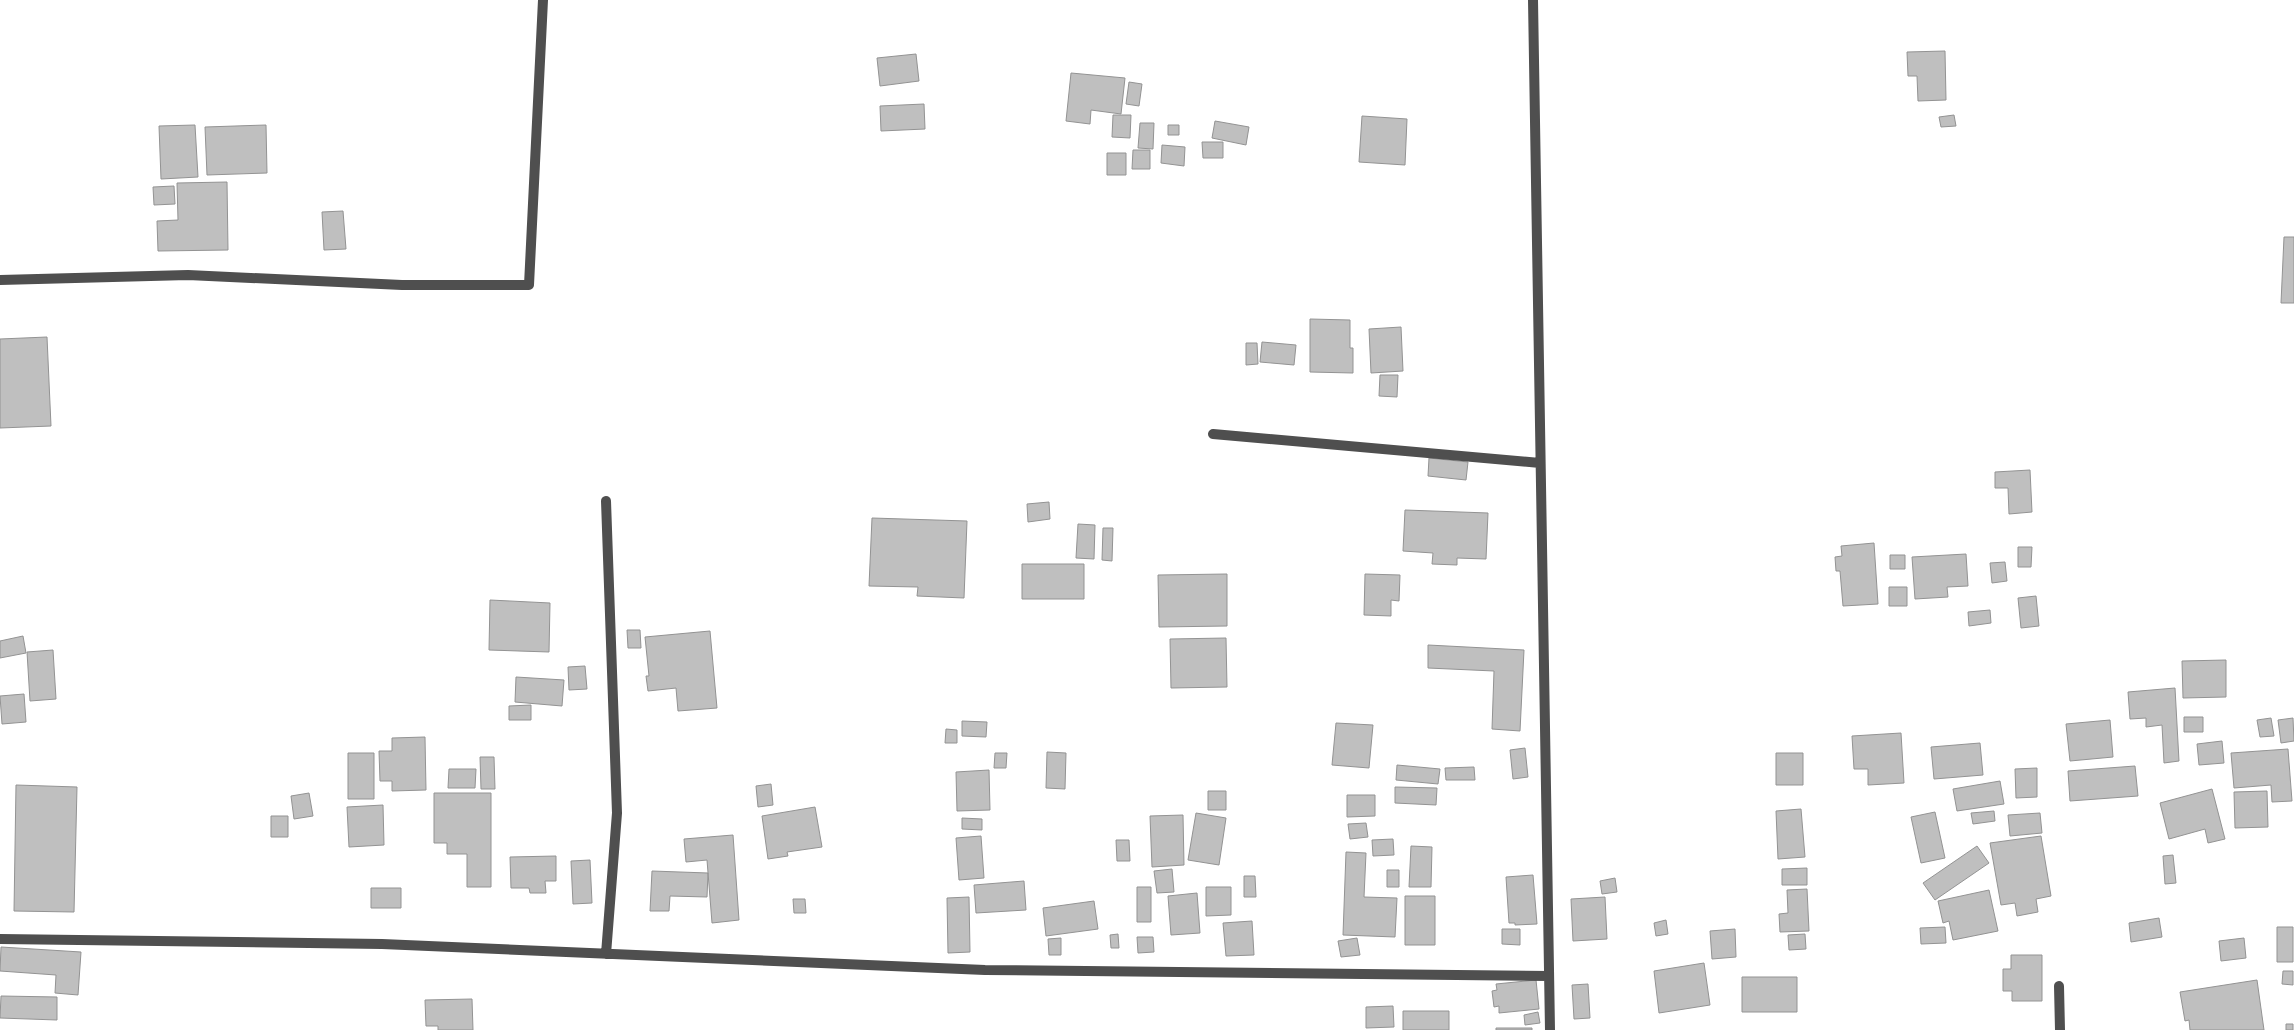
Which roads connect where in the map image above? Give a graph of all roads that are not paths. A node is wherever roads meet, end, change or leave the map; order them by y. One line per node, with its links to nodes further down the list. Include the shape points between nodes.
1 (542, 0): 3 (street, via 530,285 402,285 188,275)
2 (1533, 0): 5 (street)
3 (0, 280)
4 (1213, 434): 5 (street)
5 (1540, 463): 9 (street)
6 (606, 501): 8 (street, via 617,814)
7 (0, 939): 8 (street, via 374,944)
8 (606, 954): 9 (street, via 985,970)
9 (1549, 976): 11 (street)
10 (2059, 986): 12 (street)
11 (1550, 1030)
12 (2060, 1030)

